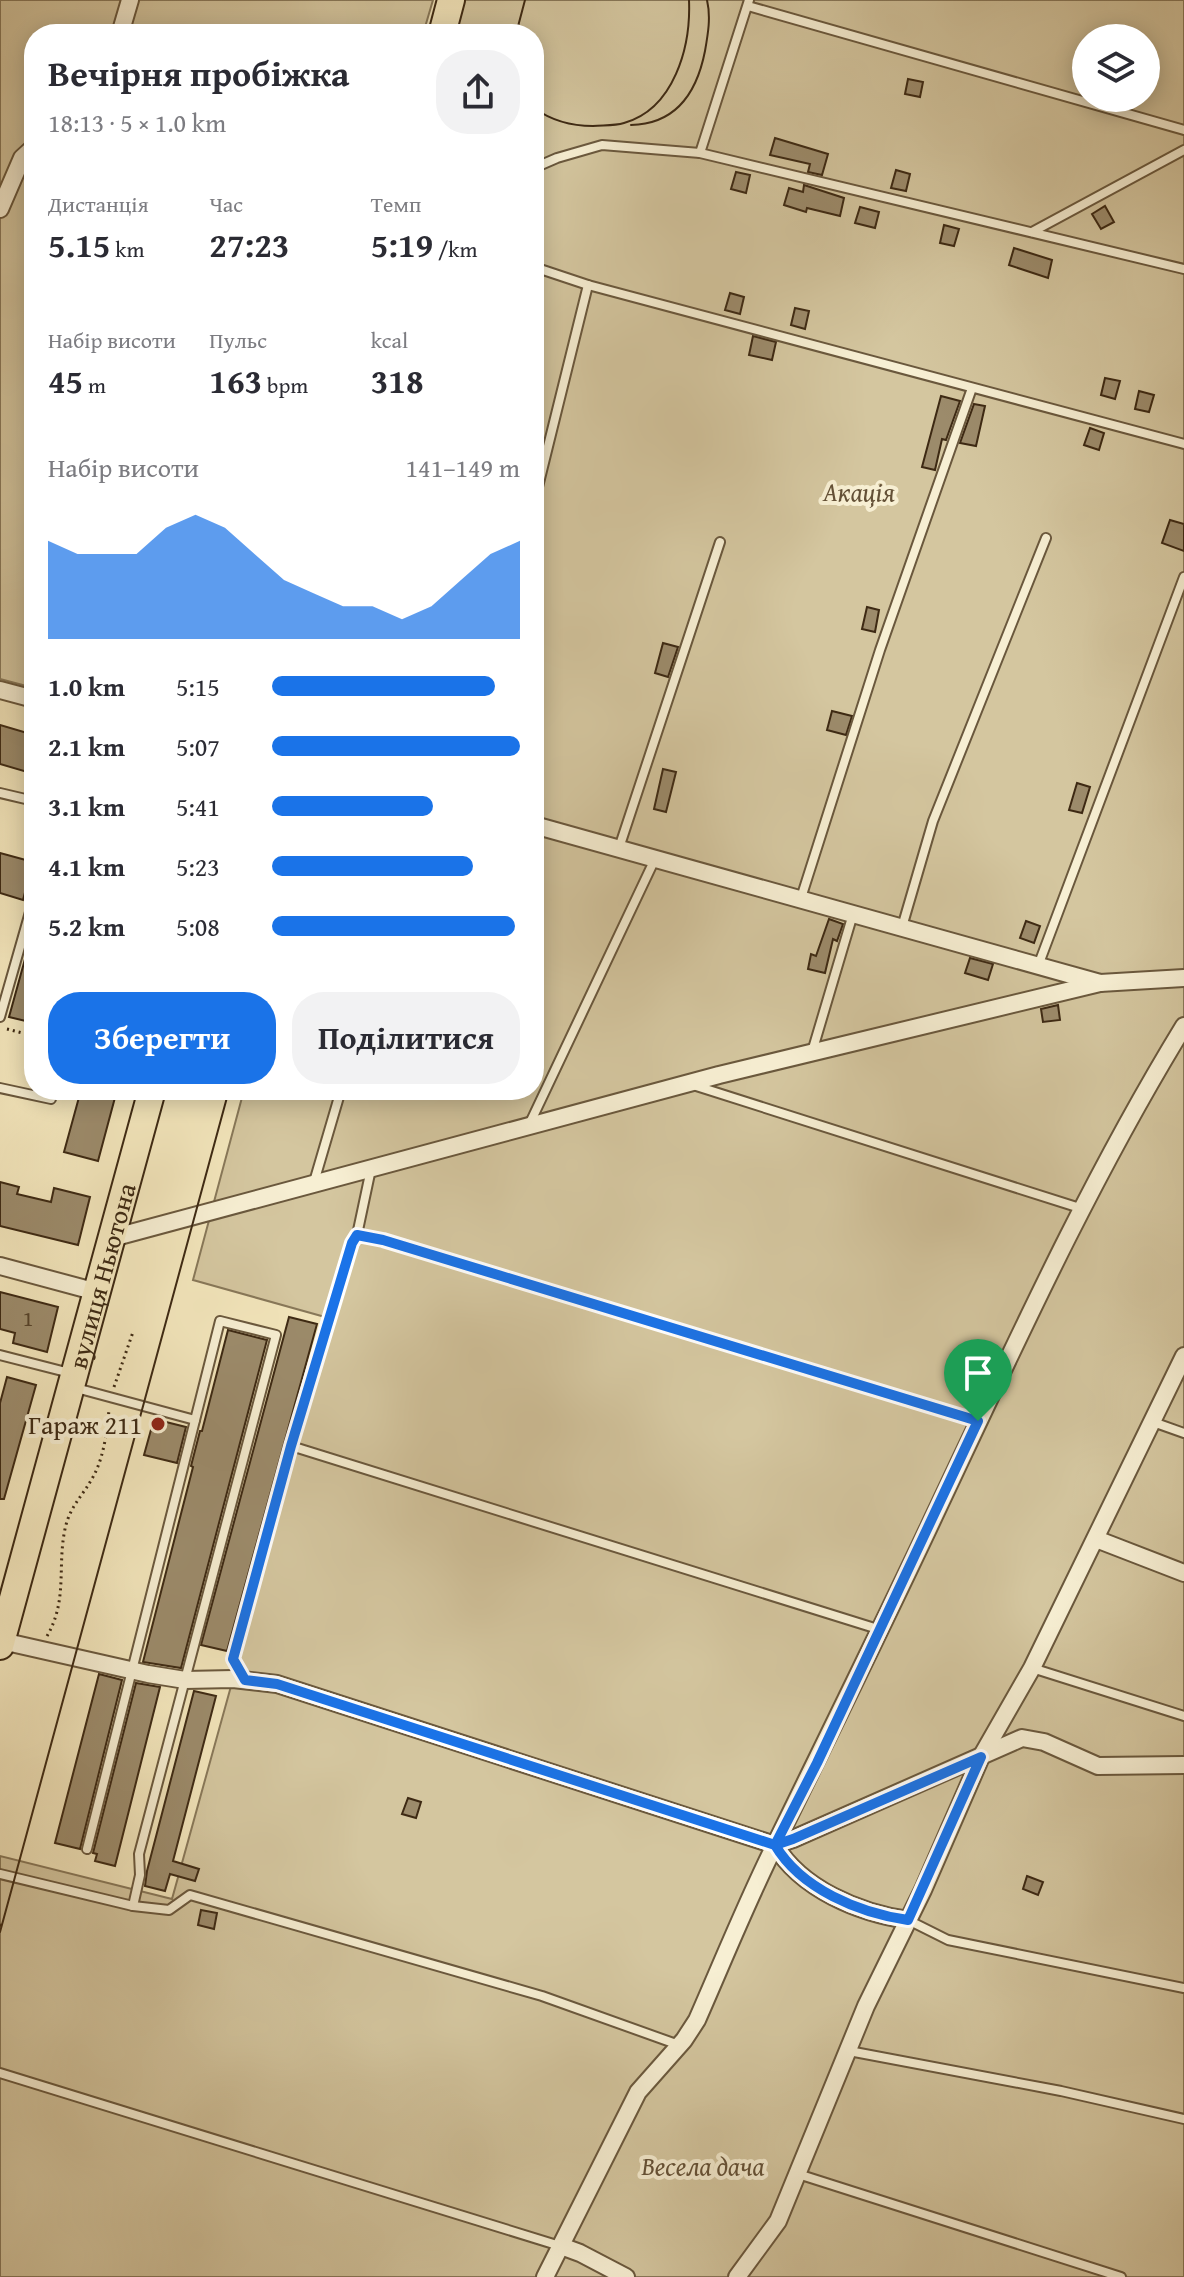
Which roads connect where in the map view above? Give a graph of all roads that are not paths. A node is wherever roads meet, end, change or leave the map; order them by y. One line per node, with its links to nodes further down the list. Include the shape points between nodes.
1 (130, 0): 4 (street)
2 (451, 0): 5 (main road)
3 (748, 3): 6 (lane); 8 (lane)
4 (123, 24)
5 (445, 24)
6 (1184, 130)
7 (1184, 150): 12 (lane)
8 (700, 153): 10 (lane, via 602,145); 12 (lane)
9 (24, 156): 11 (street)
10 (544, 164)
11 (0, 209)
12 (1031, 232): 13 (lane)
13 (1184, 269)
14 (544, 270): 15 (lane)
15 (588, 285): 16 (lane); 18 (lane)
16 (972, 388): 17 (lane); 29 (lane)
17 (1184, 444)
18 (544, 463)
19 (1046, 538): 31 (lane, via 933,821)
20 (720, 542): 27 (lane)
21 (1184, 577): 33 (lane)
22 (0, 690): 23 (street)
23 (24, 696)
24 (0, 793): 25 (lane)
25 (24, 799)
26 (544, 828): 27 (street)
27 (619, 848): 28 (street)
28 (655, 859): 29 (street); 42 (lane)
29 (801, 898): 30 (street)
30 (853, 914): 31 (street); 38 (lane)
31 (902, 928): 33 (street)
32 (24, 933): 36 (lane)
33 (1038, 967): 35 (street)
34 (1184, 978): 35 (street)
35 (1100, 983): 38 (street)
36 (0, 1017)
37 (1184, 1026): 49 (street)
38 (812, 1053): 39 (street)
39 (688, 1083): 46 (street); 49 (lane)
40 (0, 1088): 41 (lane)
41 (24, 1093)
42 (544, 1094)
43 (149, 1100): 51 (main road, вулиця Ньютона)
44 (338, 1100): 48 (lane)
45 (541, 1100): 46 (lane)
46 (529, 1126): 47 (street)
47 (371, 1168): 48 (street); 50 (lane)
48 (314, 1183): 51 (street)
49 (1083, 1209): 58 (street)
50 (357, 1235): 58 (lane); 61 (lane)
51 (112, 1238): 53 (main road, вулиця Ньютона)
52 (0, 1266): 53 (street)
53 (97, 1292): 56 (main road, вулиця Ньютона)
54 (0, 1355): 56 (lane)
55 (1184, 1356): 59 (street)
56 (73, 1380): 57 (lane, via 111,1397); 65 (main road, вулиця Ньютона)
57 (195, 1420): 67 (lane); 68 (lane, via 220,1321 276,1335)
58 (978, 1421): 64 (street)
59 (1153, 1422): 60 (lane); 62 (street)
60 (1184, 1433)
61 (291, 1446): 64 (lane); 69 (lane, via 233,1659)
62 (1096, 1539): 63 (street); 66 (street)
63 (1184, 1573)
64 (881, 1630): 73 (street)
65 (2, 1636): 67 (street)
66 (1032, 1668): 70 (lane); 71 (street)
67 (132, 1671): 68 (street); 74 (lane)
68 (185, 1680): 69 (street); 76 (lane, via 139,1854)
69 (245, 1680): 73 (street, via 277,1684)
70 (1184, 1716)
71 (981, 1757): 72 (street, via 1022,1738 1098,1766); 73 (street); 77 (street)
72 (1184, 1765)
73 (775, 1845): 77 (street, via 783,1859 829,1894 886,1917); 79 (street, via 697,2020)
74 (87, 1849)
75 (0, 1874): 76 (lane)
76 (133, 1906): 79 (lane, via 169,1910 190,1895 542,1996)
77 (908, 1920): 78 (lane, via 948,1940); 80 (street)
78 (1184, 1988)
79 (679, 2045): 84 (street, via 638,2092)
80 (849, 2051): 82 (lane); 83 (street)
81 (0, 2073): 84 (lane)
82 (1184, 2119)
83 (798, 2174): 87 (street, via 778,2221); 88 (lane)
84 (561, 2246): 85 (street); 86 (street)
85 (545, 2277)
86 (626, 2277)
87 (737, 2277)
88 (1121, 2277)

